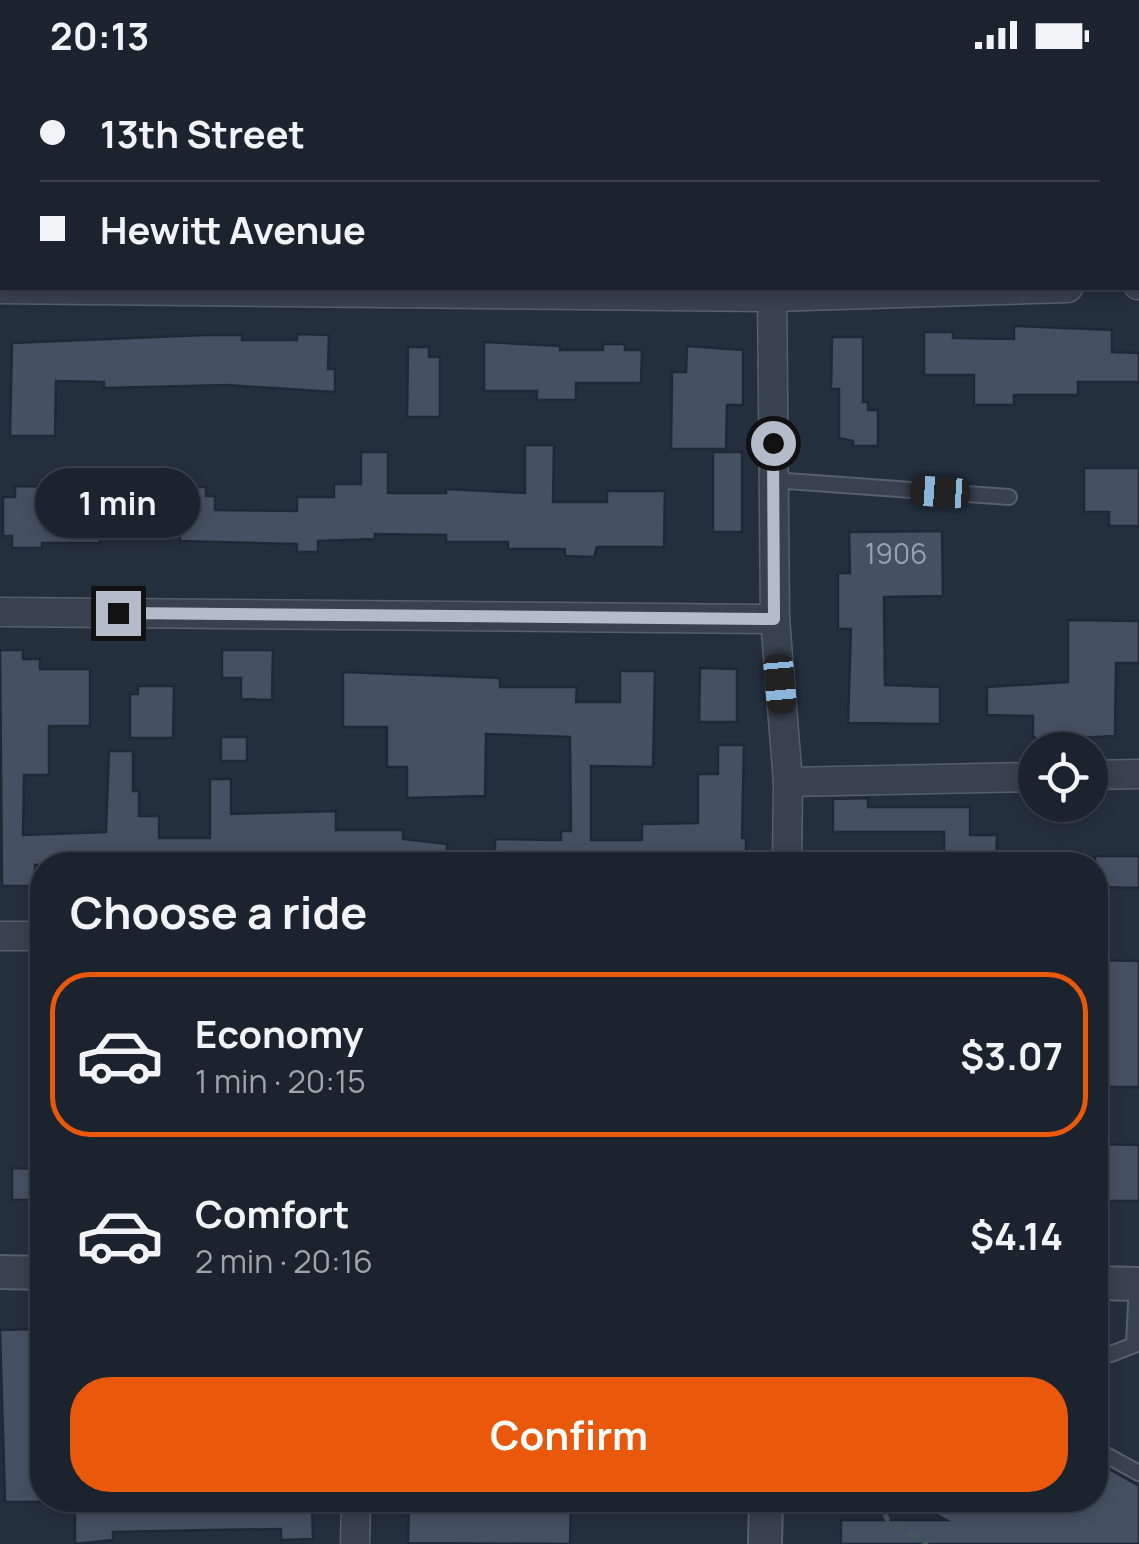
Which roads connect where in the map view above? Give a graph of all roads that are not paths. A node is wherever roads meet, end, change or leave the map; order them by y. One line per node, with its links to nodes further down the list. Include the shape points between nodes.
1 (257, 290): 3 (street)
2 (920, 290): 3 (street)
3 (772, 292): 4 (street)
4 (773, 480): 5 (lane); 7 (street)
5 (1010, 497)
6 (0, 612): 7 (street)
7 (774, 619): 11 (street)
8 (1139, 774): 9 (street)
9 (1108, 775)
10 (1018, 776): 11 (street)
11 (788, 782): 12 (street)
12 (787, 852)
13 (0, 936): 14 (street)
14 (30, 936)
15 (0, 1272): 16 (street)
16 (30, 1273)
17 (1108, 1284): 18 (street)
18 (1138, 1284): 19 (lane, via 1134,1346)
19 (1108, 1354)
20 (1108, 1456): 21 (lane)
21 (1139, 1473)
22 (356, 1512): 24 (street)
23 (766, 1512): 25 (street)
24 (355, 1544)
25 (765, 1544)

